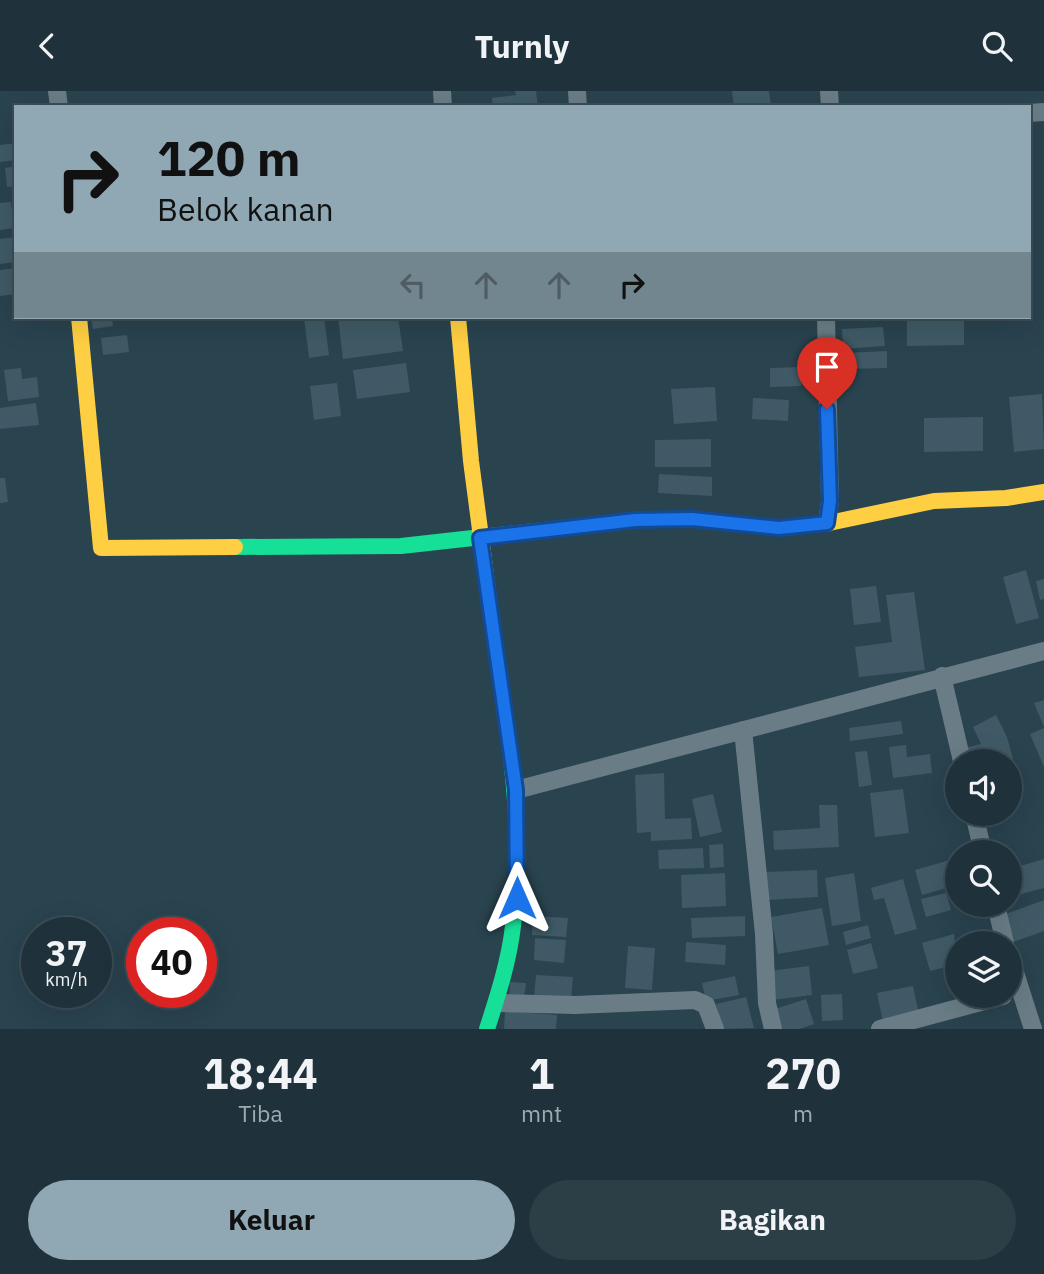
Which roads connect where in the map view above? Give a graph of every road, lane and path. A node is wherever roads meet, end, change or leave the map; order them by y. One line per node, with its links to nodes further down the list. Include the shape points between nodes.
1 (79, 319): 6 (street, via 100,548 401,546)
2 (458, 319): 6 (street)
3 (826, 319): 5 (street)
4 (1044, 492): 5 (street, via 934,501)
5 (827, 523): 6 (street, via 779,528 692,519 635,520)
6 (480, 538): 11 (street)
7 (1044, 651): 8 (street)
8 (942, 676): 9 (street); 10 (street)
9 (743, 730): 11 (street); 17 (street, via 766,995)
10 (959, 749)
11 (516, 790): 12 (street, via 517,898)
12 (498, 1003): 15 (street); 16 (street, via 695,1000 706,1005)
13 (959, 1008): 18 (street)
14 (1020, 1008): 19 (street)
15 (487, 1029)
16 (715, 1029)
17 (773, 1029)
18 (880, 1029)
19 (1033, 1029)

